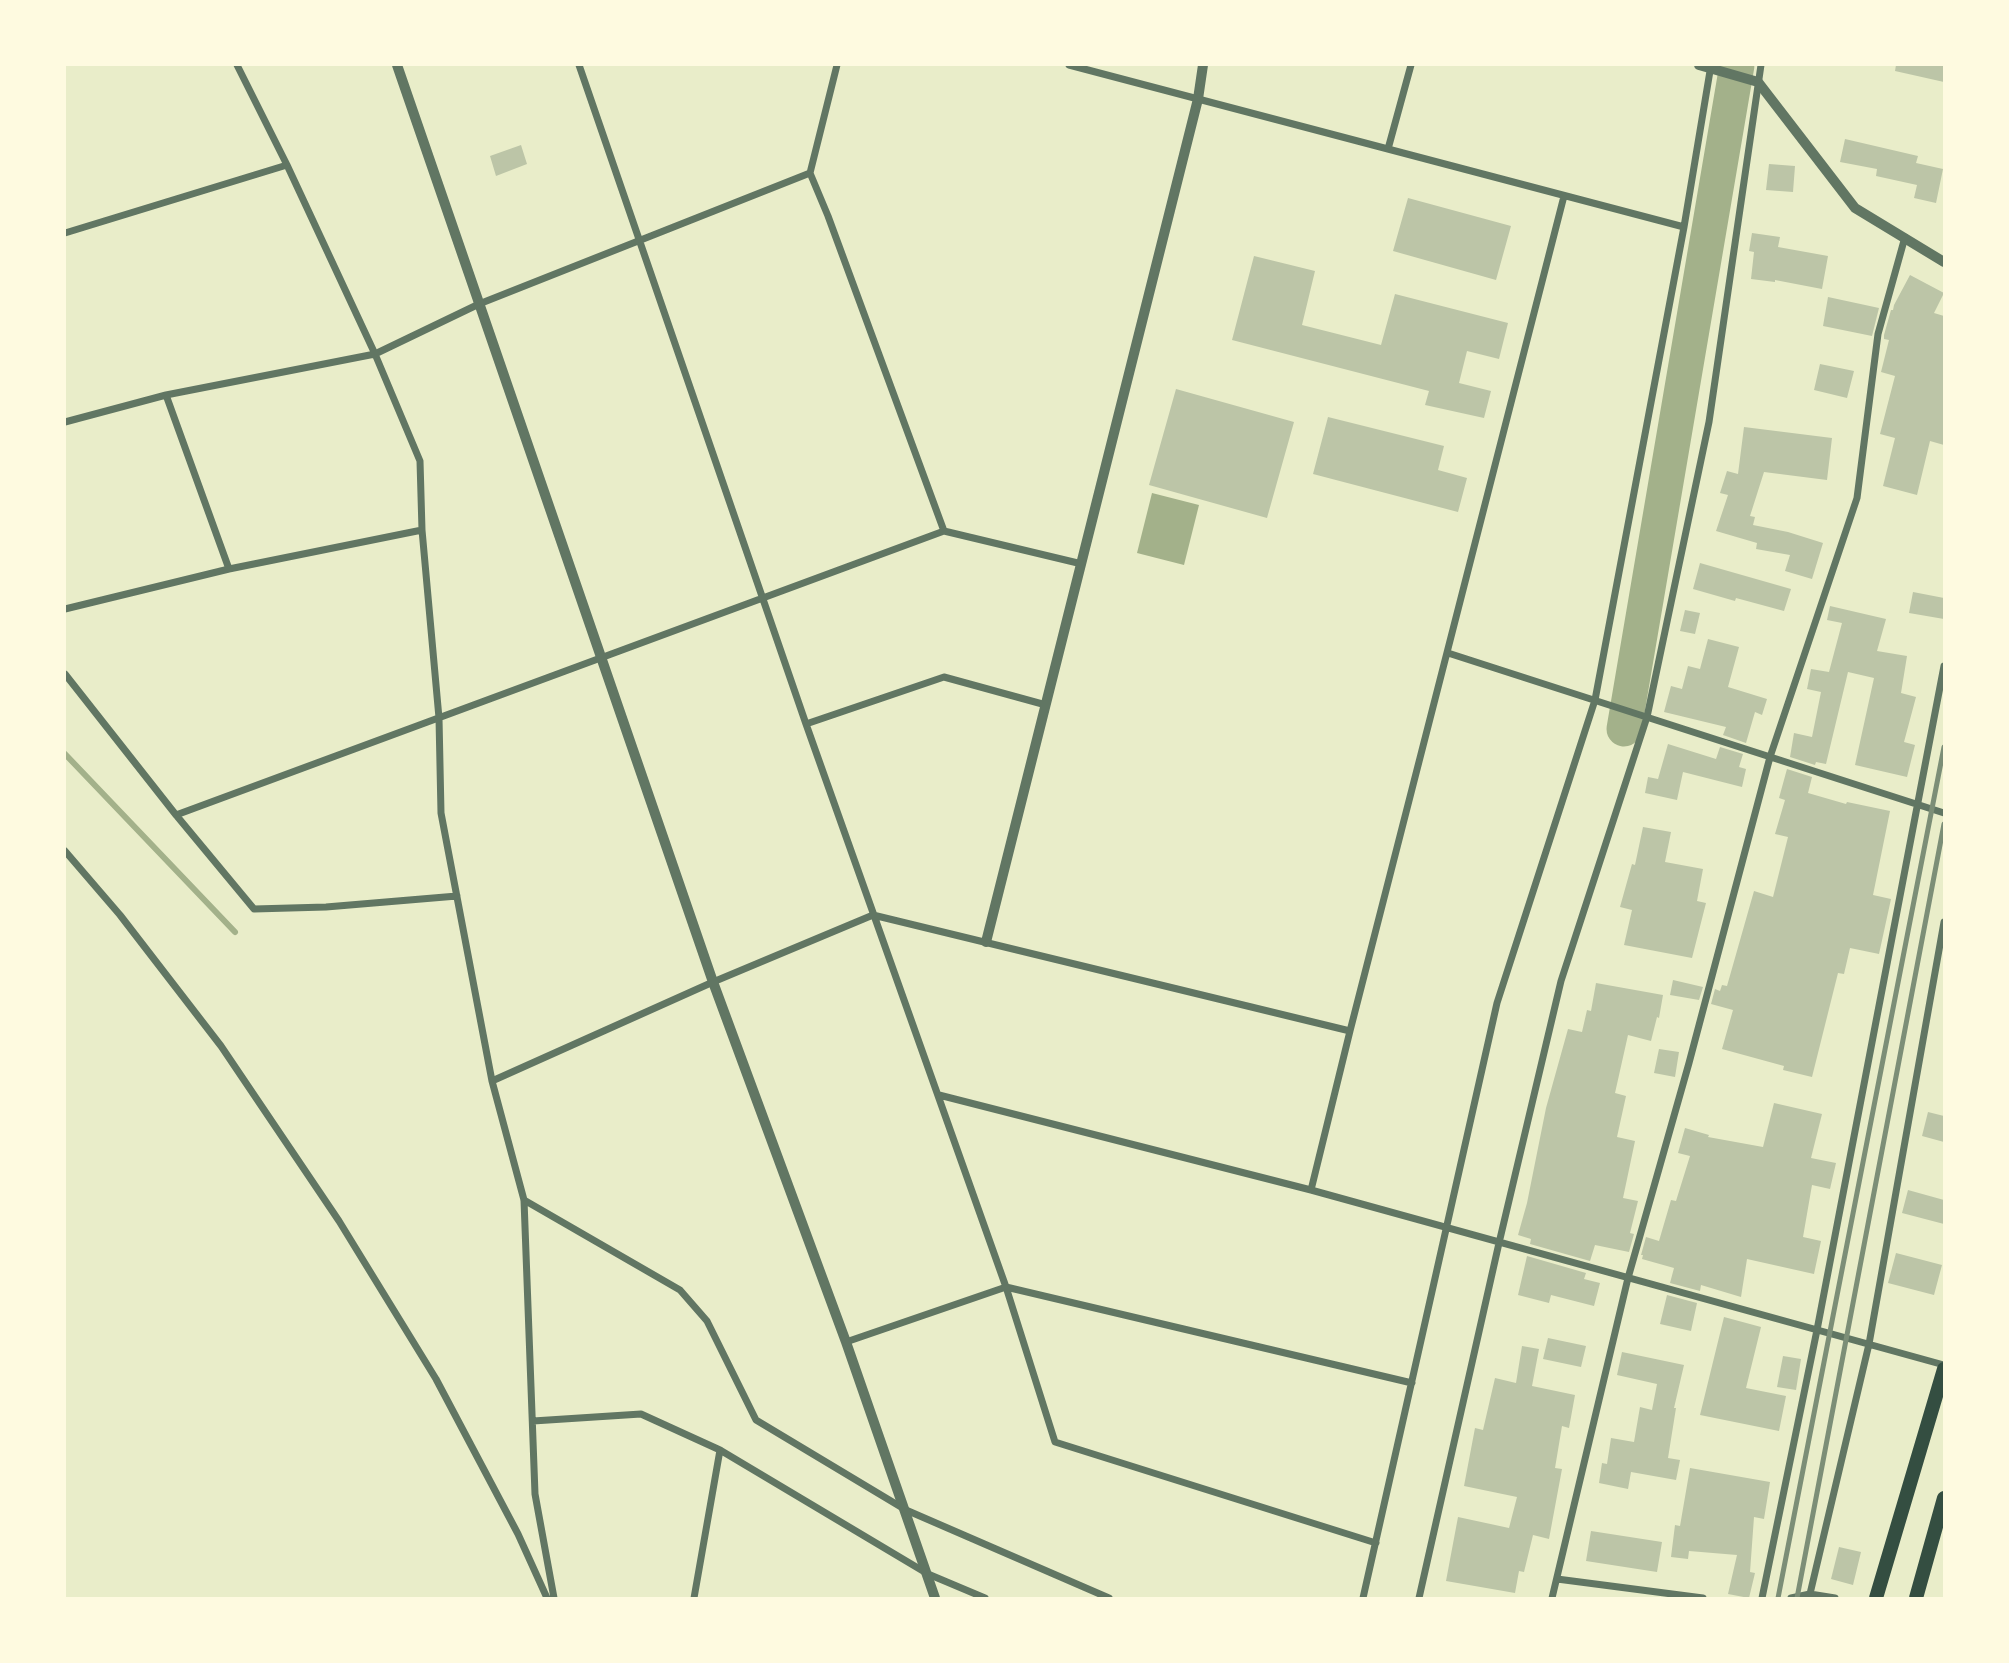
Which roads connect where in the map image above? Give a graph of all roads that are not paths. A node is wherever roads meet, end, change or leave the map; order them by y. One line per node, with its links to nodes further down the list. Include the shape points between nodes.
1 (237, 65): 13 (street)
2 (397, 65): 21 (street)
3 (579, 65): 19 (street)
4 (836, 65): 14 (street)
5 (1069, 65): 11 (street)
6 (1203, 65): 11 (street)
7 (1411, 65): 12 (street)
8 (1761, 65): 10 (street)
9 (1707, 66): 10 (street); 16 (street)
10 (1758, 82): 18 (street, via 1855,208); 37 (street, via 1709,422)
11 (1198, 99): 12 (street); 27 (street)
12 (1388, 149): 15 (street)
13 (287, 165): 17 (street); 22 (street)
14 (810, 173): 19 (street); 26 (street)
15 (1564, 196): 16 (street); 31 (street)
16 (1684, 227): 35 (street)
17 (65, 233)
18 (1905, 237): 20 (street); 40 (street, via 1878,334 1857,498)
19 (640, 241): 21 (street); 29 (street)
20 (1944, 262)
21 (480, 304): 22 (street); 32 (street)
22 (375, 354): 23 (street); 25 (street, via 420,461)
23 (166, 395): 24 (street); 28 (street)
24 (65, 422)
25 (422, 530): 28 (street); 38 (street)
26 (944, 531): 27 (street); 29 (street)
27 (1082, 564): 36 (street)
28 (229, 569): 30 (street)
29 (762, 598): 32 (street); 39 (street)
30 (65, 609)
31 (1448, 653): 35 (street); 50 (street)
32 (601, 658): 38 (street); 49 (street)
33 (1944, 666): 41 (street)
34 (65, 674): 43 (street)
35 (1595, 700): 37 (street); 55 (street, via 1497,1003)
36 (1046, 705): 39 (street, via 944,677); 48 (street)
37 (1647, 717): 40 (street); 56 (street, via 1561,981)
38 (439, 718): 43 (street); 45 (street, via 441,813)
39 (806, 724): 46 (street)
40 (1770, 757): 41 (street); 57 (street)
41 (1917, 804): 42 (street); 59 (street)
42 (1944, 813)
43 (176, 815): 45 (street, via 254,909)
44 (65, 851): 72 (street, via 221,1046 339,1221 436,1379)
45 (457, 896): 51 (street)
46 (873, 915): 48 (street); 49 (street); 52 (street)
47 (1944, 922): 61 (street)
48 (986, 942): 50 (street)
49 (713, 982): 51 (street); 60 (street)
50 (1350, 1031): 53 (street)
51 (492, 1081): 54 (street)
52 (939, 1095): 53 (street); 58 (street)
53 (1311, 1190): 55 (street)
54 (524, 1200): 64 (street); 67 (street, via 680,1290 707,1321 756,1419)
55 (1448, 1228): 56 (street); 63 (street)
56 (1499, 1243): 57 (street); 79 (street)
57 (1628, 1278): 59 (street); 70 (street)
58 (1006, 1287): 60 (street); 63 (street); 68 (street, via 1055,1442)
59 (1817, 1330): 61 (street); 82 (street)
60 (846, 1342): 67 (street)
61 (1869, 1344): 62 (street); 71 (street)
62 (1944, 1367): 85 (highway)
63 (1412, 1383): 68 (street)
64 (533, 1421): 65 (street, via 641,1414); 73 (street, via 535,1494)
65 (720, 1450): 69 (street); 74 (street)
66 (1944, 1498): 86 (highway)
67 (906, 1510): 69 (street); 77 (street)
68 (1376, 1543): 78 (street)
69 (928, 1574): 75 (street); 76 (street)
70 (1556, 1579): 80 (street); 81 (street)
71 (1809, 1596): 83 (street); 84 (street)
72 (547, 1598)
73 (554, 1598)
74 (694, 1598)
75 (935, 1598)
76 (985, 1598)
77 (1109, 1598)
78 (1363, 1598)
79 (1419, 1598)
80 (1552, 1598)
81 (1703, 1598)
82 (1762, 1598)
83 (1791, 1598)
84 (1835, 1598)
85 (1876, 1598)
86 (1916, 1598)

